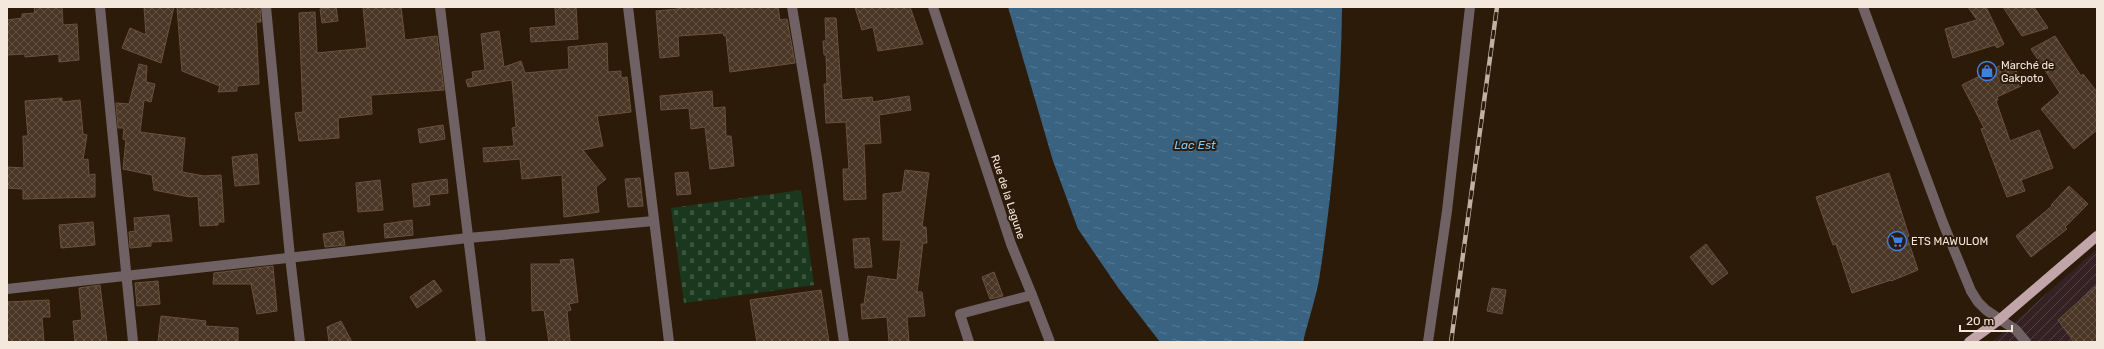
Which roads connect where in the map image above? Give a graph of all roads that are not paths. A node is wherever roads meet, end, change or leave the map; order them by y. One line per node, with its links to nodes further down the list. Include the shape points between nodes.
1 (100, 7): 13 (street)
2 (266, 7): 12 (street)
3 (440, 7): 11 (street)
4 (628, 7): 9 (street)
5 (792, 7): 21 (street)
6 (933, 7): 15 (street, Rue de la Lagune, via 1010,244)
7 (1470, 7): 24 (street, via 1447,211)
8 (1863, 7): 16 (street, via 1963,274 1978,302)
9 (654, 221): 11 (street); 20 (street)
10 (2097, 236): 16 (main road)
11 (468, 238): 12 (street); 19 (street)
12 (290, 258): 13 (street); 18 (street)
13 (127, 277): 14 (street); 17 (street)
14 (7, 289)
15 (1032, 295): 22 (street, via 960,314); 23 (street, Rue de la Lagune)
16 (1999, 320): 25 (main road); 26 (street, via 2016,330)
17 (133, 342)
18 (300, 342)
19 (482, 342)
20 (669, 342)
21 (844, 342)
22 (968, 342)
23 (1050, 342)
24 (1428, 342)
25 (1969, 342)
26 (2026, 342)

